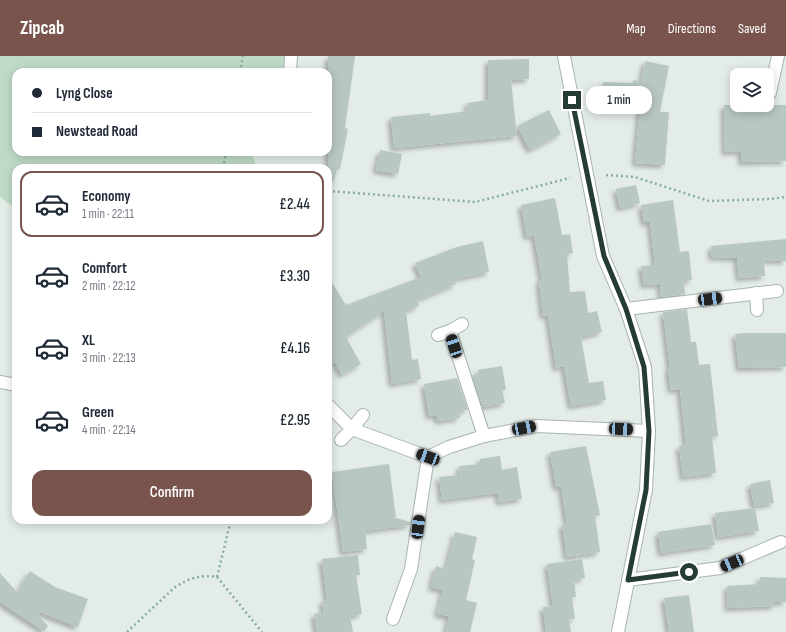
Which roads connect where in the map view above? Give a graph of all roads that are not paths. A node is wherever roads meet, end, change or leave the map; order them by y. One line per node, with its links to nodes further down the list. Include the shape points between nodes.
1 (291, 56): 5 (street)
2 (564, 56): 9 (street, via 604,256)
3 (780, 56): 4 (street); 6 (street)
4 (786, 58)
5 (290, 68)
6 (774, 78)
7 (777, 290): 8 (street)
8 (756, 293): 9 (street); 10 (street)
9 (626, 309): 19 (street, via 644,367)
10 (757, 310)
11 (462, 324): 12 (street)
12 (450, 331): 13 (street); 20 (street)
13 (438, 335)
14 (0, 382): 15 (street)
15 (12, 384)
16 (332, 409): 18 (street)
17 (363, 415): 18 (street)
18 (352, 429): 21 (street); 22 (street)
19 (649, 431): 20 (street, via 537,426); 24 (street, via 646,490)
20 (484, 436): 22 (street)
21 (341, 440)
22 (428, 457): 25 (street, via 412,569)
23 (781, 542): 24 (street, via 720,568)
24 (628, 580): 26 (street)
25 (393, 619)
26 (618, 632)

